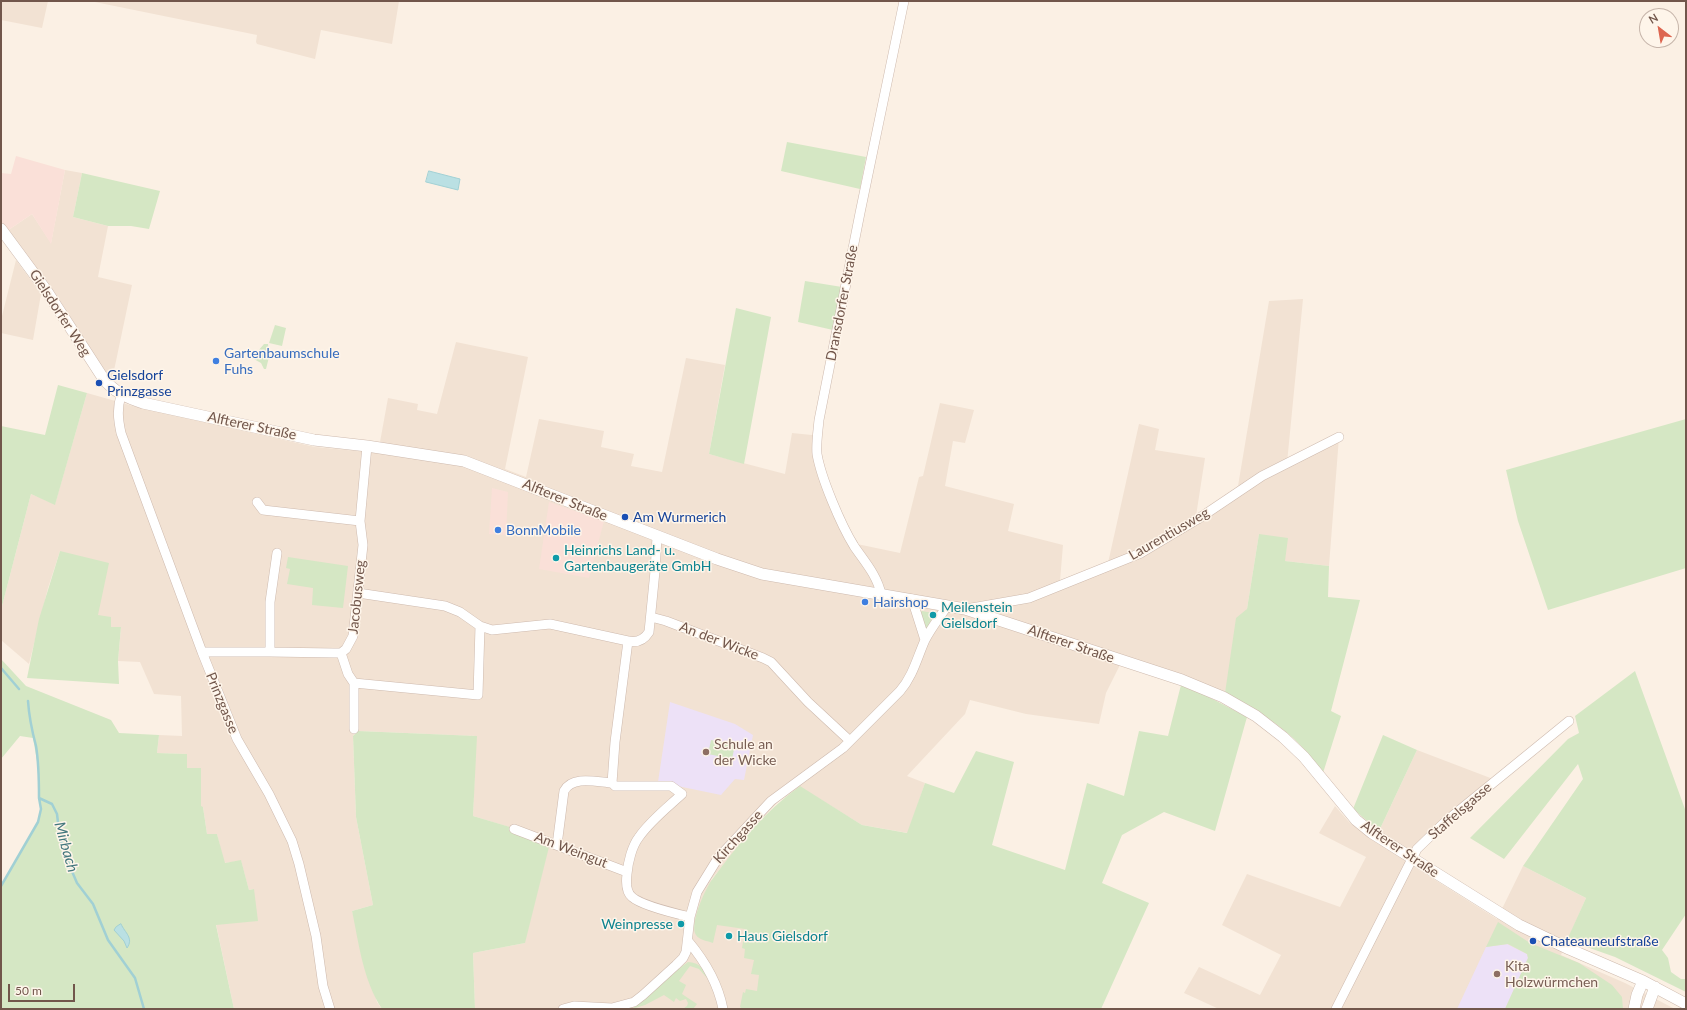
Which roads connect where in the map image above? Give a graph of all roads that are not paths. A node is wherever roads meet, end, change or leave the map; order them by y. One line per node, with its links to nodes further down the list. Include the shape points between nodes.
1 (904, 1): 11 (street, Dransdorfer Straße, via 858,220 818,436 818,454 834,504 846,533 879,582)
2 (1, 229): 3 (street, Gielsdorfer Weg, via 46,290 103,378)
3 (121, 395): 5 (street, Alfterer Straße, via 143,403 262,430 314,440); 19 (street, Prinzgasse, via 118,418 121,433)
4 (1339, 437): 14 (street, Laurentiusweg, via 1262,476 1141,553 1029,598)
5 (367, 446): 7 (street, Jacobusweg); 8 (street, Alfterer Straße, via 464,461)
6 (257, 502): 7 (street, via 263,510)
7 (360, 521): 10 (street, Jacobusweg, via 362,545)
8 (657, 537): 11 (street, Alfterer Straße, via 762,574); 15 (street)
9 (277, 553): 20 (street, via 270,602)
10 (358, 593): 16 (street, via 445,606 460,612); 21 (street, Jacobusweg, via 352,639)
11 (881, 594): 12 (street, Alfterer Straße)
12 (912, 599): 13 (street, Alfterer Straße); 17 (street)
13 (947, 606): 14 (street, Alfterer Straße); 17 (street, Kirchgasse)
14 (965, 609): 29 (street, Alfterer Straße, via 1182,680 1223,697 1256,716 1283,737 1304,757 1356,820)
15 (651, 617): 18 (street, via 649,632 644,639); 25 (street, An der Wicke, via 764,658)
16 (480, 626): 18 (street, via 503,630 550,624); 22 (street, via 478,695)
17 (925, 640): 25 (street, Kirchgasse, via 905,684)
18 (628, 642): 26 (street)
19 (202, 652): 20 (street, Jacobusweg); 36 (street, Prinzgasse, via 237,739 269,794 292,841 316,936 323,986)
20 (270, 652): 21 (street, Jacobusweg)
21 (341, 653): 22 (street)
22 (354, 683): 24 (street)
23 (1569, 721): 29 (street, Staffelsgasse, via 1446,822 1417,850)
24 (354, 729)
25 (850, 741): 31 (street, Kirchgasse, via 781,792 751,821 711,868 697,892)
26 (612, 783): 28 (street, via 575,781 566,786); 30 (street, via 615,786 629,787 671,786 682,794 638,837)
27 (514, 828): 28 (street, Am Weingut)
28 (557, 845): 30 (street, Am Weingut)
29 (1414, 859): 33 (street, Alfterer Straße, via 1519,925); 39 (street, Staffelsgasse)
30 (627, 872): 31 (street, via 627,888 632,897)
31 (690, 917): 32 (street, Kirchgasse)
32 (688, 941): 37 (street, Kirchgasse, via 681,961 634,1002 612,1008 574,1006); 38 (street, via 708,970)
33 (1643, 981): 34 (street, Alfterer Straße); 40 (street, via 1636,995)
34 (1655, 987): 35 (street, Alfterer Straße); 41 (street)
35 (1686, 1004)
36 (330, 1009)
37 (563, 1009)
38 (723, 1009)
39 (1336, 1009)
40 (1634, 1009)
41 (1647, 1009)

